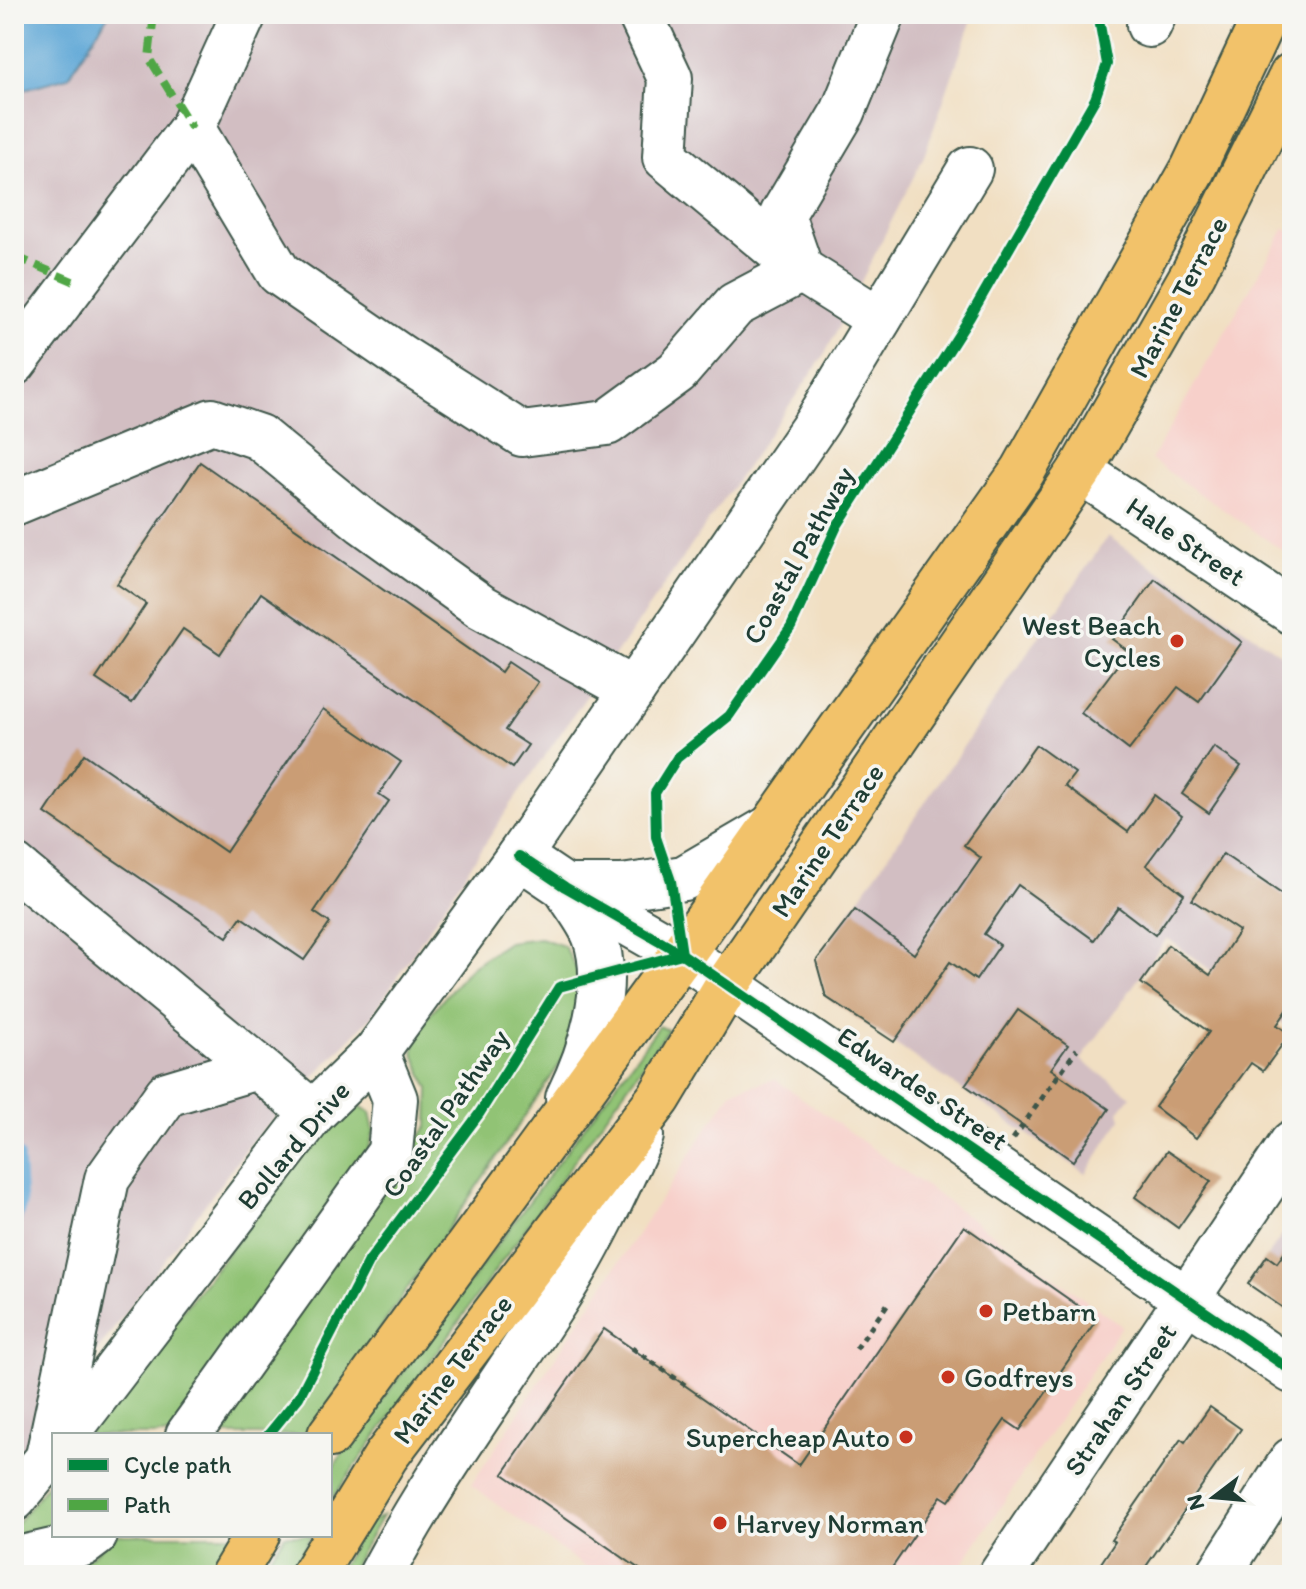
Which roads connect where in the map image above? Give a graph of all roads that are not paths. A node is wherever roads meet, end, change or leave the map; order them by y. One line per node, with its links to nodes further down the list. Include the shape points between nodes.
1 (244, 14): 6 (street)
2 (640, 14): 8 (street, via 670,78 665,157)
3 (883, 14): 8 (street, via 843,112 782,215)
4 (1266, 14): 15 (highway, Marine Terrace, via 1193,169 1023,471)
5 (1292, 75): 11 (highway, Marine Terrace, via 1194,272)
6 (192, 128): 8 (street, via 279,273 522,434 607,423 677,372 735,305); 10 (street)
7 (970, 169): 9 (street, Bollard Drive)
8 (801, 270): 9 (street)
9 (879, 319): 14 (street, Bollard Drive, via 817,422)
10 (14, 363)
11 (1080, 471): 13 (street, Hale Street); 20 (highway, Marine Terrace)
12 (14, 503): 14 (street, via 212,421 259,437 363,522 480,606)
13 (1292, 612)
14 (633, 690): 16 (street, Bollard Drive)
15 (773, 826): 18 (street, via 684,878 622,887); 19 (highway, Marine Terrace)
16 (519, 856): 18 (street, Edwardes Street); 21 (street, Bollard Drive)
17 (14, 866): 22 (street)
18 (565, 887): 19 (street, Edwardes Street); 25 (street, via 595,936 602,978 585,1063)
19 (682, 954): 20 (street, Edwardes Street); 25 (highway, Marine Terrace)
20 (727, 985): 23 (highway, Marine Terrace); 27 (street, Edwardes Street)
21 (376, 1052): 24 (street, Bollard Drive); 31 (street, via 395,1099 390,1152)
22 (257, 1067): 24 (street); 29 (street, via 167,1094 107,1179)
23 (659, 1098): 41 (highway, Marine Terrace, via 386,1456); 42 (street, via 558,1296 409,1522)
24 (313, 1113): 30 (street, Bollard Drive)
25 (553, 1132): 32 (highway, Marine Terrace)
26 (1292, 1143): 27 (street, Strahan Street)
27 (1186, 1300): 28 (street, Edwardes Street); 43 (street, Strahan Street)
28 (1292, 1371)
29 (59, 1433)
30 (68, 1433)
31 (189, 1433)
32 (331, 1433)
33 (52, 1454): 35 (street, Bollard Drive)
34 (1292, 1460): 39 (street)
35 (14, 1499)
36 (92, 1537): 38 (street, via 83,1544)
37 (256, 1537): 40 (highway)
38 (14, 1560)
39 (1219, 1574)
40 (233, 1575)
41 (313, 1575)
42 (381, 1575)
43 (1001, 1575)

